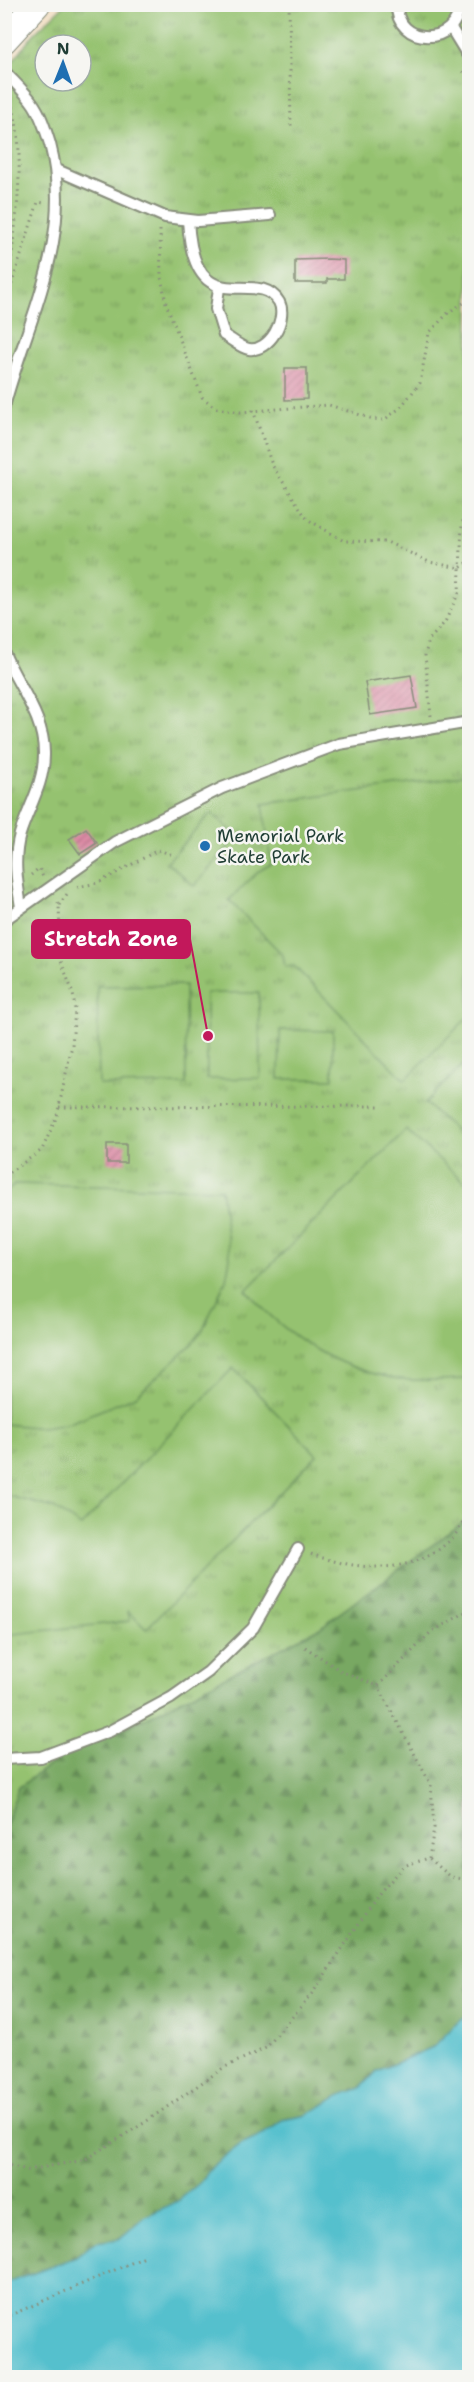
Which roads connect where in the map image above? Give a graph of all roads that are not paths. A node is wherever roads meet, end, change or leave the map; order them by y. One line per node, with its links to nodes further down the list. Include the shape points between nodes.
1 (37, 4): 5 (street)
2 (397, 4): 4 (lane, via 399,19 412,34 433,38)
3 (459, 4): 4 (lane)
4 (451, 28): 6 (lane)
5 (4, 40)
6 (470, 59)
7 (4, 71): 8 (lane, via 33,103 47,133)
8 (57, 170): 10 (lane, via 165,217); 12 (lane, via 58,220 51,263)
9 (270, 215): 10 (lane)
10 (188, 220): 11 (lane, via 189,245 198,268)
11 (219, 288): 11 (lane, via 272,294 282,312 278,327 258,348 247,349 224,336 216,309)
12 (4, 407)
13 (4, 653): 15 (lane, via 42,733 44,755 41,778 16,852)
14 (470, 722): 15 (lane, via 339,744 222,788 115,842)
15 (21, 907): 16 (lane)
16 (4, 920)
17 (298, 1549): 18 (lane, via 253,1628 208,1672 171,1698 110,1731 41,1757)
18 (4, 1759)

